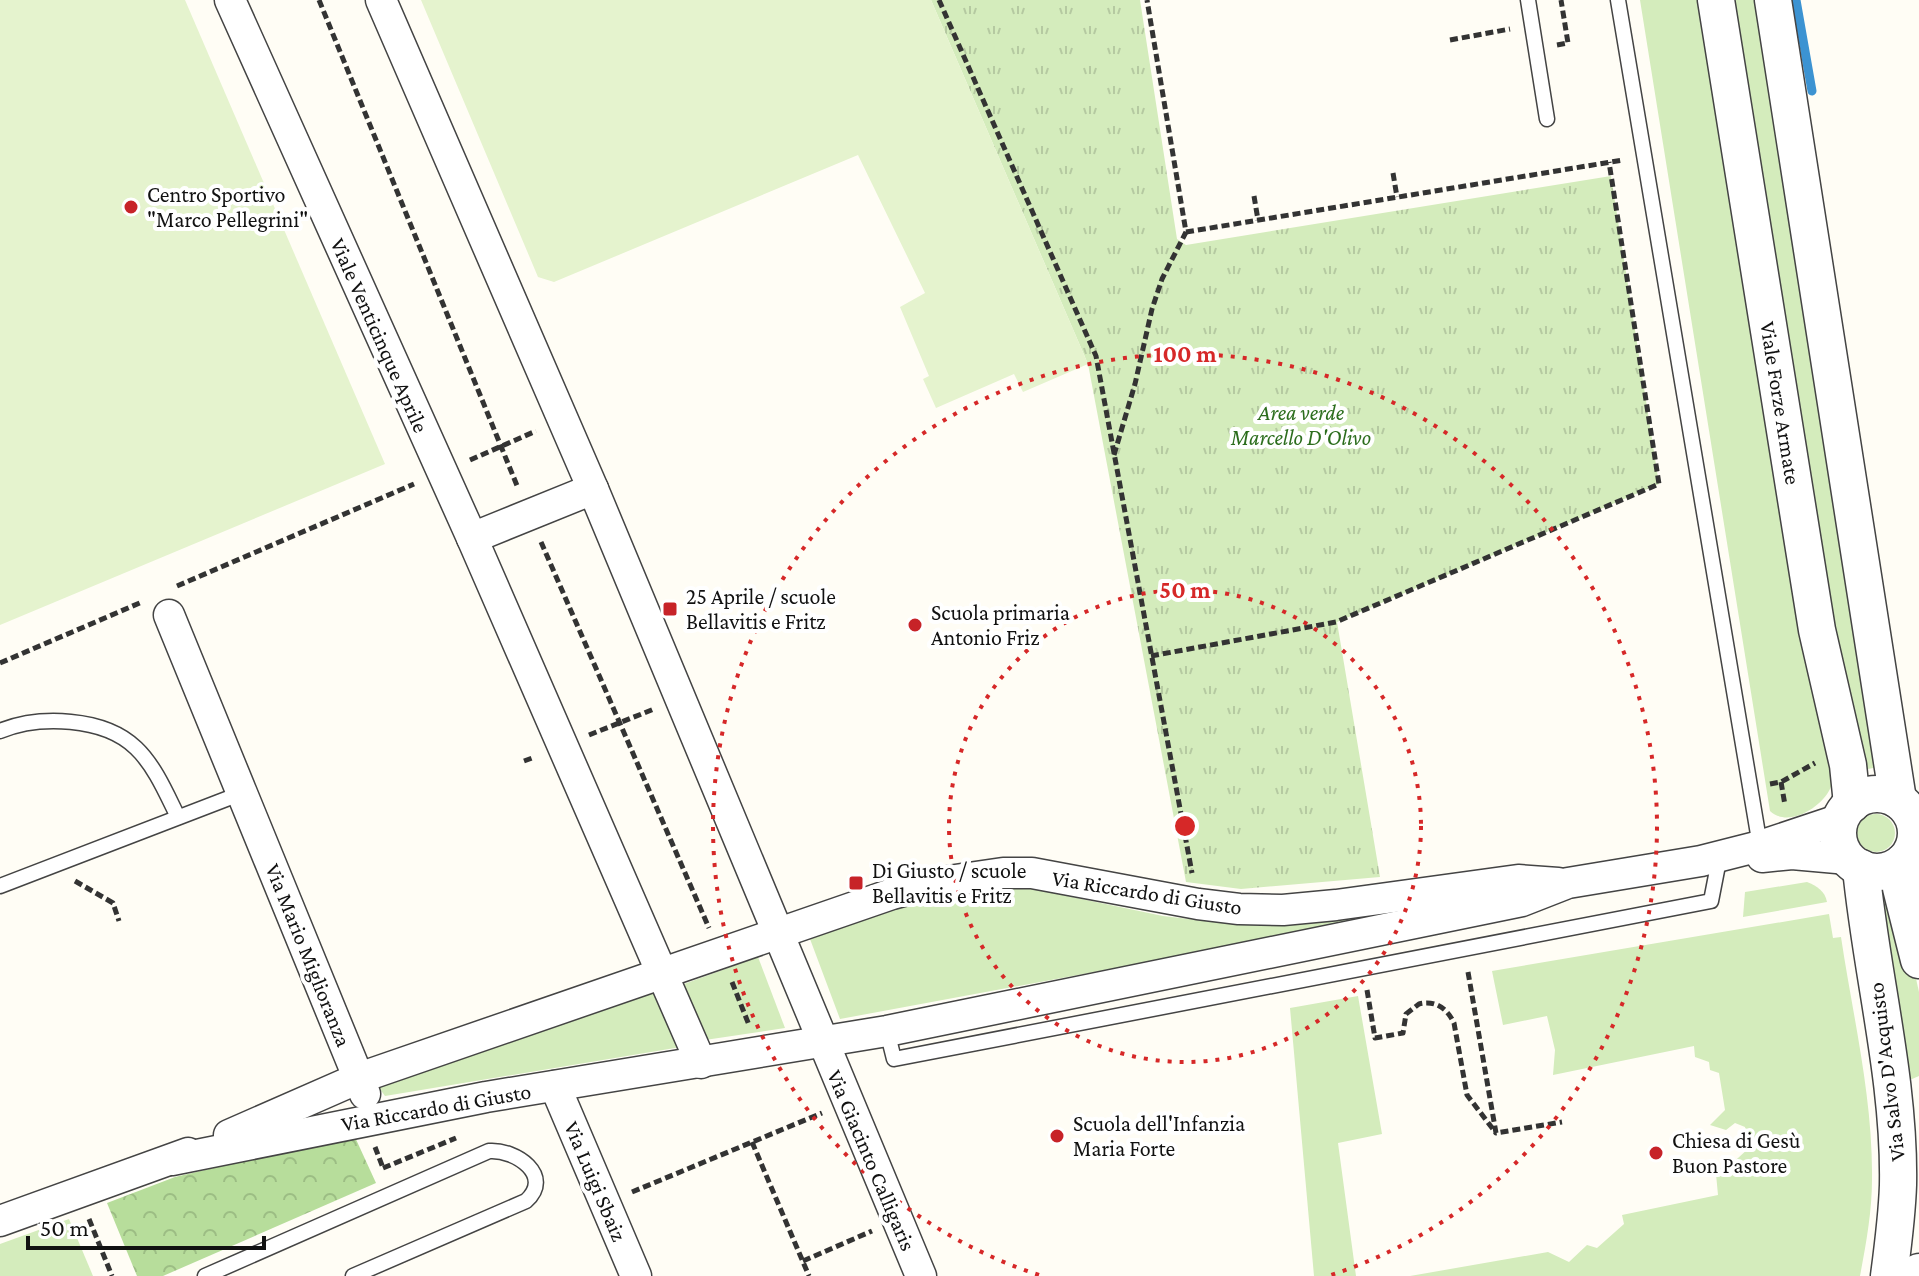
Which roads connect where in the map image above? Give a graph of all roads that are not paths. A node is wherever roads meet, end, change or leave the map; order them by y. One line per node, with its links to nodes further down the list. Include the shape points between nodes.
1 (230, 0): 9 (street, Viale Venticinque Aprile)
2 (381, 0): 8 (street)
3 (1528, 0): 7 (lane)
4 (1618, 0): 16 (lane)
5 (1716, 0): 14 (street, Viale Forze Armate, via 1817,630 1848,765)
6 (1773, 0): 13 (street)
7 (1547, 119)
8 (593, 489): 9 (street); 22 (street)
9 (472, 538): 25 (street, Viale Venticinque Aprile)
10 (163, 601): 12 (street, Via Mario Miglioranza)
11 (0, 731): 15 (lane, via 67,720 115,734 136,748)
12 (242, 793): 15 (lane); 28 (street, Via Mario Miglioranza)
13 (1908, 805): 14 (street, Via Riccardo di Giusto, via 1873,795); 17 (street, via 1916,832)
14 (1846, 811): 16 (street, Via Riccardo di Giusto); 19 (street, via 1838,833)
15 (178, 817): 21 (lane)
16 (1760, 846): 18 (street, Via Riccardo di Giusto)
17 (1912, 851): 19 (street, Via Riccardo di Giusto, via 1883,871); 23 (street, via 1901,888)
18 (1710, 860): 19 (street, Via Riccardo di Giusto, via 1792,854); 20 (street, Via Riccardo di Giusto); 24 (lane, via 1711,901)
19 (1854, 864): 37 (street, Via Salvo D'Acquisto, via 1888,1063 1897,1150)
20 (1568, 883): 22 (street, Via Riccardo di Giusto, via 1518,880 1268,910 1198,904 1032,873 1003,873 929,884); 24 (street, Via Riccardo di Giusto, via 1522,901)
21 (0, 886)
22 (780, 933): 25 (street, Via Riccardo di Giusto); 26 (street)
23 (1919, 960)
24 (1278, 968): 26 (street, Via Riccardo di Giusto)
25 (661, 974): 27 (street); 28 (street, Via Riccardo di Giusto)
26 (823, 1043): 27 (street, Via Riccardo di Giusto); 36 (street, Via Giacinto Calligaris)
27 (701, 1063): 29 (street, Via Riccardo di Giusto)
28 (359, 1078): 30 (street, Via Mario Miglioranza); 31 (street, Via Riccardo di Giusto)
29 (555, 1086): 30 (street, Via Riccardo di Giusto); 35 (street, Via Luigi Sbaiz)
30 (376, 1118): 31 (street, Via Riccardo di Giusto)
31 (172, 1160): 32 (street, Via Riccardo di Giusto)
32 (0, 1221)
33 (205, 1276): 34 (lane, via 489,1151 514,1154 531,1170 537,1184 526,1201)
34 (353, 1276)
35 (636, 1276)
36 (921, 1276)
37 (1889, 1276)

